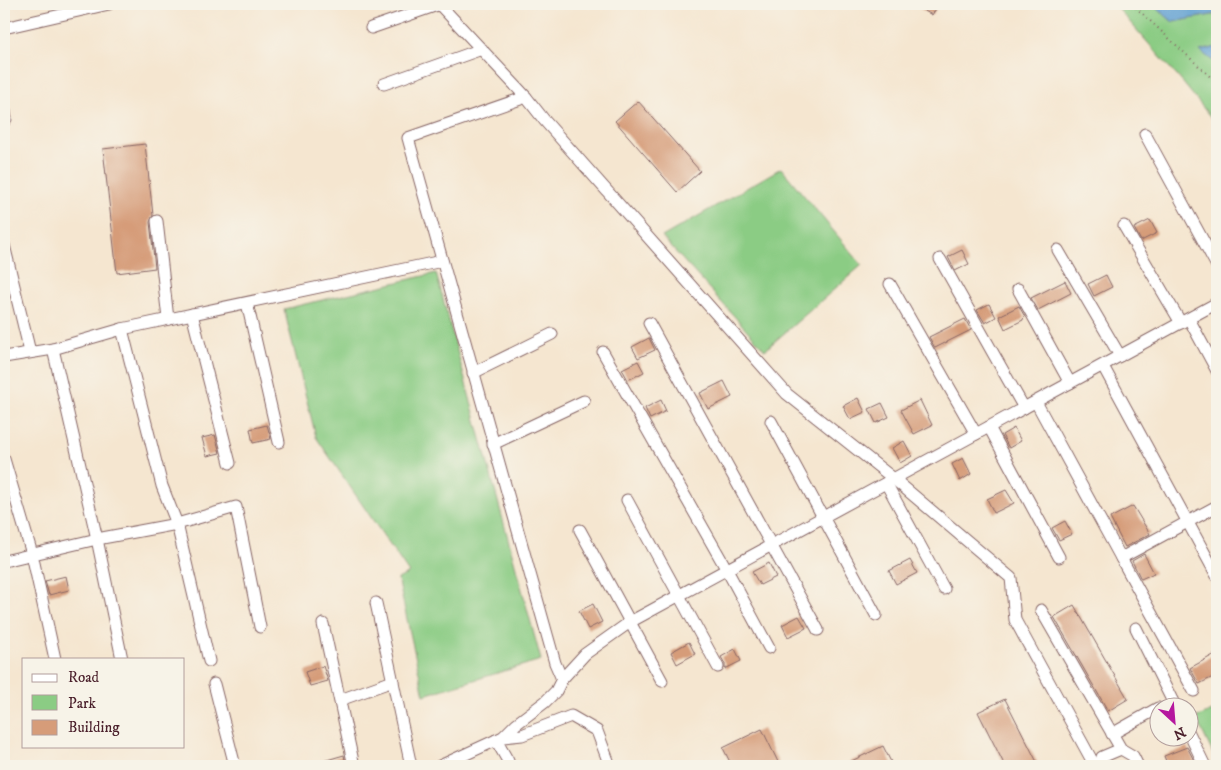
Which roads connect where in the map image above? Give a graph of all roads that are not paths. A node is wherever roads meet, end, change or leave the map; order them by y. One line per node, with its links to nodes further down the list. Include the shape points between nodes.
1 (109, 4): 3 (street)
2 (440, 4): 4 (street); 5 (street)
3 (4, 28)
4 (371, 28)
5 (482, 49): 6 (street); 7 (street)
6 (384, 84)
7 (526, 97): 16 (street, via 408,138); 47 (street, via 787,394)
8 (4, 106): 9 (street)
9 (4, 121)
10 (1146, 134): 17 (street)
11 (157, 221): 23 (street)
12 (1124, 226): 24 (street)
13 (4, 245): 29 (street)
14 (1058, 250): 31 (street)
15 (940, 259): 39 (street)
16 (442, 261): 20 (street); 35 (street)
17 (1217, 266)
18 (890, 284): 42 (street)
19 (1018, 289): 36 (street)
20 (247, 303): 22 (street); 43 (street)
21 (1217, 303): 24 (street)
22 (192, 314): 23 (street); 46 (street)
23 (168, 320): 26 (street)
24 (1185, 321): 31 (street); 34 (street)
25 (650, 323): 55 (street)
26 (122, 329): 28 (street); 52 (street, via 162,486)
27 (552, 334): 35 (street)
28 (53, 349): 29 (street); 54 (street)
29 (30, 352): 32 (street)
30 (603, 352): 60 (street)
31 (1120, 356): 33 (street)
32 (4, 357)
33 (1103, 366): 36 (street); 51 (street)
34 (1217, 371)
35 (473, 373): 44 (street)
36 (1070, 383): 38 (street)
37 (584, 400): 44 (street)
38 (1036, 402): 39 (street); 58 (street)
39 (1024, 408): 41 (street)
40 (771, 421): 50 (street)
41 (989, 427): 42 (street); 57 (street)
42 (976, 434): 47 (street)
43 (279, 442)
44 (493, 444): 77 (street)
45 (4, 459): 56 (street)
46 (230, 463)
47 (890, 481): 50 (street); 62 (street); 96 (street, via 1011,578 1016,620)
48 (627, 500): 63 (street)
49 (1217, 506): 51 (street)
50 (823, 517): 55 (street); 66 (street)
51 (1188, 522): 58 (street); 61 (street)
52 (177, 524): 54 (street); 69 (street, via 236,507); 75 (street)
53 (580, 530): 67 (street)
54 (97, 539): 56 (street); 74 (street)
55 (773, 545): 60 (street); 71 (street)
56 (32, 554): 59 (street); 73 (street)
57 (1059, 557)
58 (1121, 558): 81 (street)
59 (4, 561)
60 (727, 570): 63 (street); 72 (street)
61 (1217, 576)
62 (944, 589)
63 (679, 596): 67 (street); 76 (street)
64 (376, 603): 78 (street)
65 (1041, 610): 85 (street)
66 (876, 615)
67 (630, 622): 77 (street, via 585,654); 79 (street)
68 (323, 624): 83 (street)
69 (260, 627)
70 (1136, 628): 82 (street)
71 (818, 630)
72 (769, 648)
73 (55, 658)
74 (122, 658)
75 (209, 662)
76 (718, 667)
77 (562, 679): 86 (street, via 560,686 545,702)
78 (393, 681): 83 (street); 92 (street)
79 (662, 681)
80 (214, 684): 90 (street)
81 (1194, 691)
82 (1172, 698)
83 (340, 700): 91 (street)
84 (1148, 714): 85 (street)
85 (1112, 734): 88 (street)
86 (500, 738): 93 (street); 94 (street); 95 (street, via 522,736 571,716 596,731)
87 (1196, 748): 99 (street)
88 (1121, 749): 89 (street); 97 (street, via 1102,757)
89 (1135, 761): 98 (street)
90 (235, 766)
91 (354, 766)
92 (411, 766)
93 (440, 766)
94 (508, 766)
95 (610, 766)
96 (1095, 766)
97 (1100, 766)
98 (1125, 766)
99 (1205, 766)

